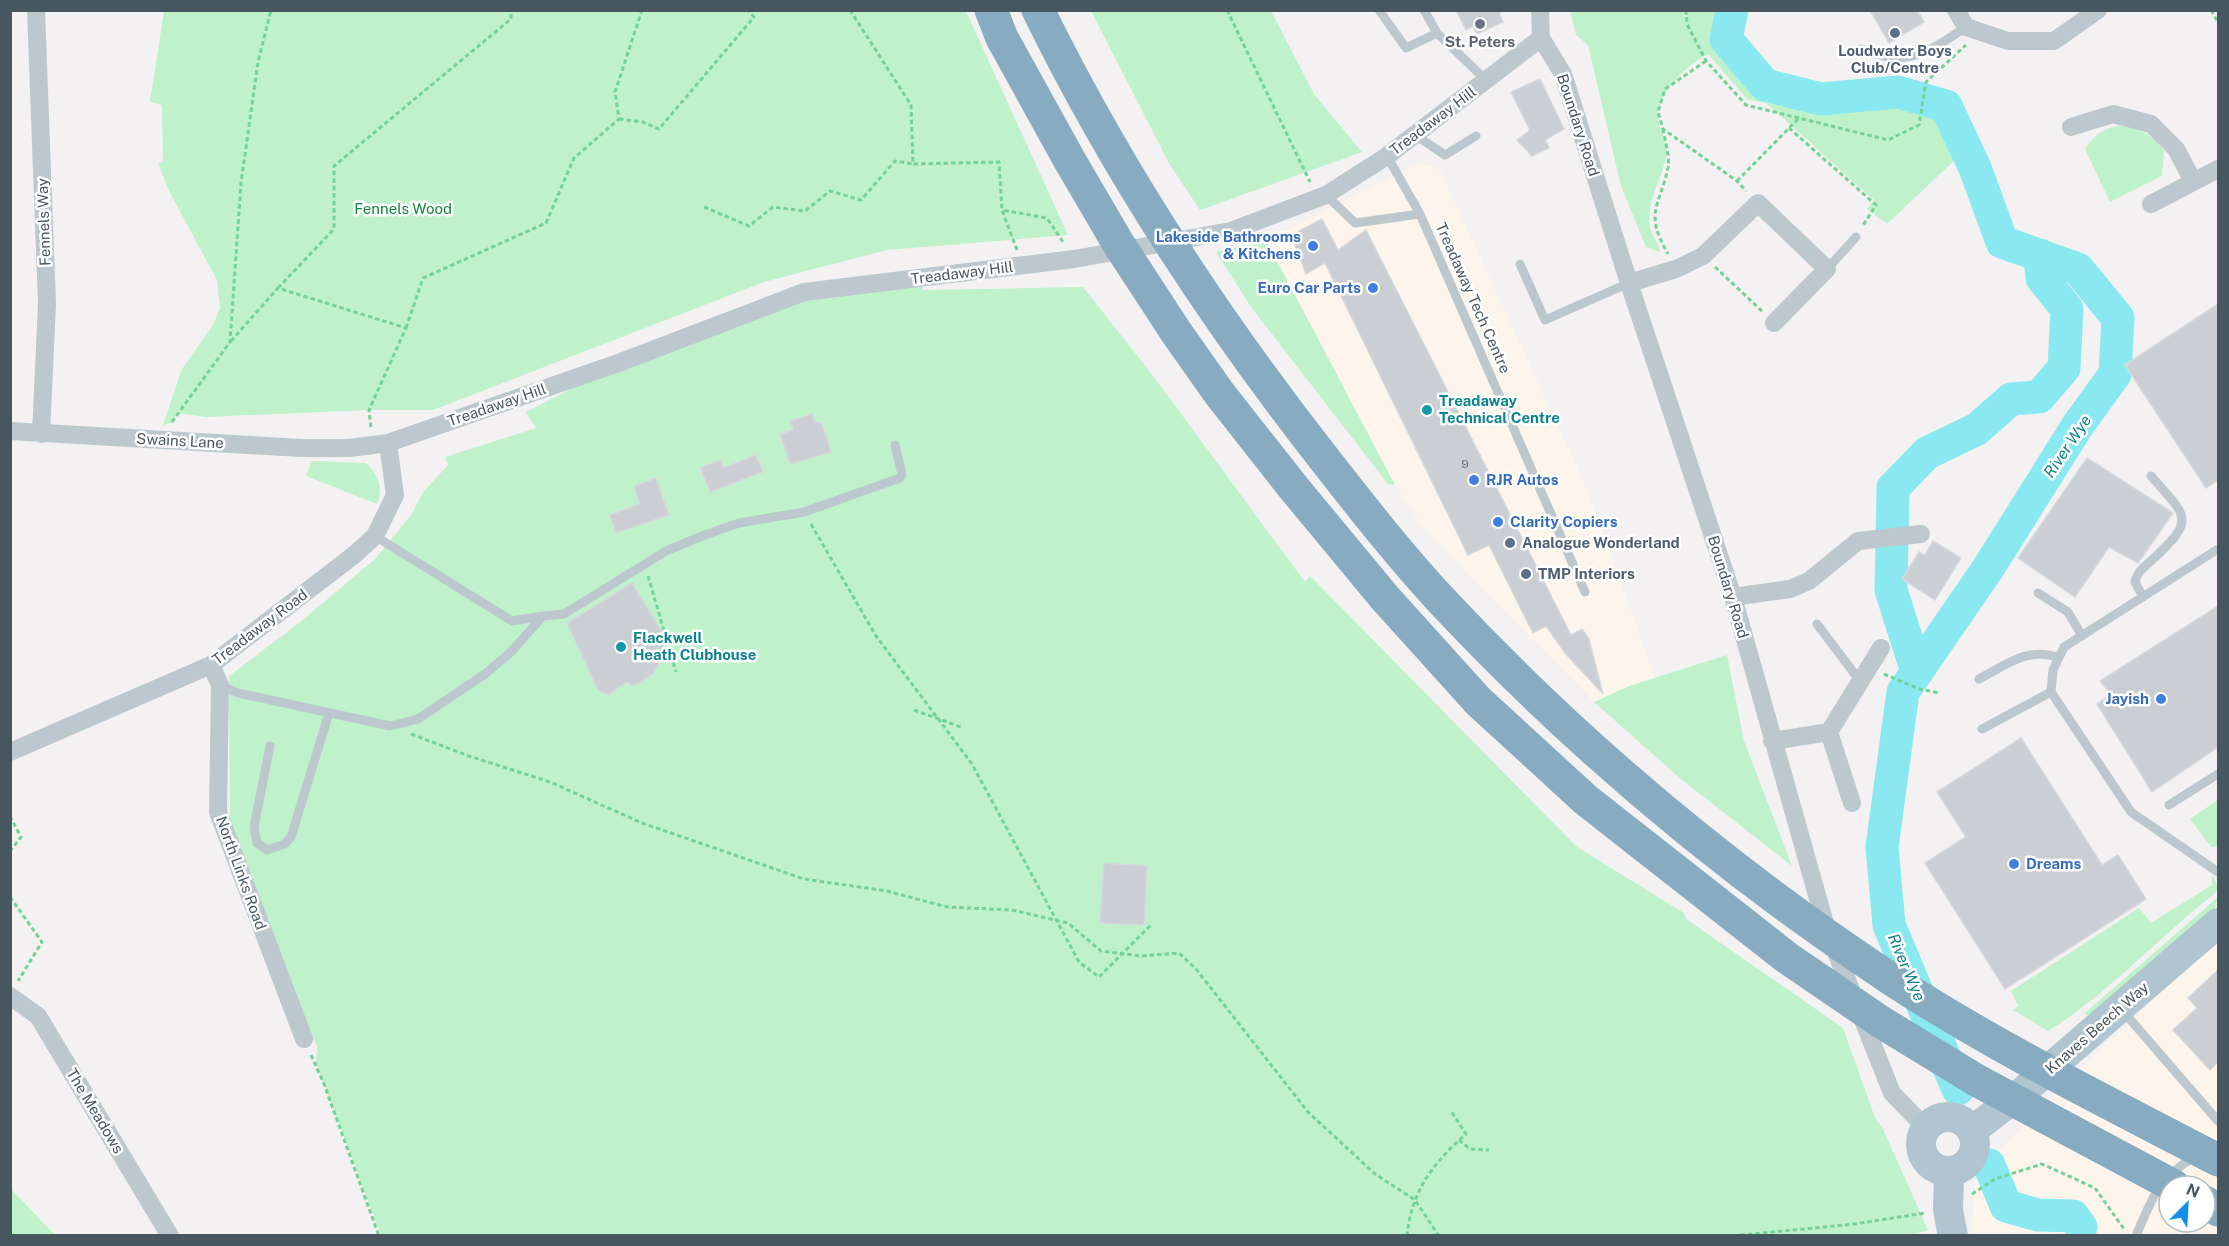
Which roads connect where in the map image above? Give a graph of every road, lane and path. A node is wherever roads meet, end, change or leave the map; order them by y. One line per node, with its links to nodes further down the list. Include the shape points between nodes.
1 (36, 10): 57 (street, Fennels Way, via 47,304)
2 (271, 10): 53 (path, via 258,63 241,183)
3 (511, 10): 50 (path, via 512,19 334,166 334,229)
4 (642, 10): 25 (path, via 615,92)
5 (748, 10): 25 (path, via 754,17 659,129)
6 (850, 10): 32 (path, via 911,105)
7 (991, 10): 117 (highway, via 1002,38 1070,161 1176,332 1293,487 1478,701 1587,800 1786,957 1976,1080)
8 (1038, 10): 115 (highway, via 1160,230 1285,409 1439,598 1570,730 1761,886 1894,981 2060,1077)
9 (1227, 10): 36 (path)
10 (1379, 10): 19 (lane, via 1406,48)
11 (1424, 10): 19 (lane)
12 (1540, 10): 20 (street)
13 (1686, 10): 22 (path, via 1687,24)
14 (1956, 10): 18 (street)
15 (2098, 10): 18 (street, via 2054,41 2008,41)
16 (2211, 10): 17 (path)
17 (2218, 22)
18 (1973, 29): 21 (lane, via 1929,52 1885,59); 24 (path, via 1926,82 1919,125 1888,140)
19 (1437, 33): 23 (lane)
20 (1541, 38): 23 (street, Treadaway Hill); 49 (street, Boundary Road, via 1563,74)
21 (1861, 49)
22 (1706, 61): 24 (path, via 1746,105); 28 (path, via 1665,89 1658,112)
23 (1486, 80): 29 (street, Treadaway Hill)
24 (1799, 118): 27 (path)
25 (619, 119): 52 (path, via 574,158 546,223 423,278)
26 (2072, 127): 35 (street, via 2113,114 2151,124 2176,149)
27 (1789, 128): 34 (path); 42 (path, via 1876,205)
28 (1664, 129): 34 (path); 47 (path, via 1668,165 1656,201 1655,231)
29 (1415, 135): 30 (lane, via 1445,155); 31 (street, Treadaway Hill)
30 (1476, 136)
31 (1387, 156): 36 (street, Treadaway Hill); 41 (lane, Treadaway Tech Centre)
32 (913, 164): 39 (path, via 895,161 861,200 830,192 805,211 773,207 749,226); 40 (path, via 999,162)
33 (2218, 169): 35 (street)
34 (1737, 181): 37 (path)
35 (2193, 181): 38 (street)
36 (1322, 197): 41 (lane, Treadaway Tech Centre, via 1355,223); 44 (street, Treadaway Hill, via 1231,231)
37 (1758, 203): 43 (street); 48 (street)
38 (2151, 204)
39 (704, 207)
40 (1002, 210): 44 (path, via 1047,218); 46 (path)
41 (1420, 214): 67 (lane, Treadaway Tech Centre)
42 (1856, 237): 48 (lane)
43 (1703, 256): 47 (street); 51 (path)
44 (1074, 259): 46 (street, Treadaway Hill)
45 (1520, 264): 49 (lane, via 1545,320)
46 (1022, 266): 58 (street, Treadaway Hill, via 804,292 621,362)
47 (1676, 269): 49 (street)
48 (1827, 269): 51 (street)
49 (1629, 284): 69 (street, Boundary Road)
50 (278, 288): 52 (path); 53 (path)
51 (1774, 323)
52 (406, 328): 54 (path)
53 (230, 342): 55 (path)
54 (369, 410)
55 (173, 420)
56 (10, 431): 57 (street, Swains Lane)
57 (41, 434): 60 (street, Swains Lane)
58 (388, 443): 60 (street, Treadaway Hill); 64 (street, Treadaway Road, via 395,495)
59 (895, 445): 62 (lane, via 900,478)
60 (350, 448)
61 (2151, 476): 70 (lane, via 2182,513 2183,526 2138,573 2135,582)
62 (804, 512): 66 (lane, via 739,523 666,551); 86 (path, via 876,636)
63 (1920, 534): 69 (street, via 1858,541 1809,581 1790,589)
64 (375, 536): 71 (lane, via 512,621); 76 (street, Treadaway Road)
65 (2218, 549): 70 (lane)
66 (645, 566): 71 (lane, via 564,614); 77 (path)
67 (1585, 592)
68 (2038, 593): 73 (lane, via 2068,612)
69 (1733, 597): 91 (street, Boundary Road)
70 (2143, 597): 73 (lane)
71 (543, 616): 87 (lane, via 485,674 418,719)
72 (1816, 624): 80 (lane)
73 (2082, 636): 75 (lane, via 2064,647)
74 (1881, 648): 80 (street)
75 (2059, 658): 79 (lane, via 2031,653); 82 (lane)
76 (211, 665): 81 (street, North Links Road); 93 (street, Treadaway Road)
77 (676, 672)
78 (1893, 678): 83 (path)
79 (1979, 679)
80 (1860, 681): 90 (street)
81 (220, 685): 85 (lane, via 238,693); 107 (street, North Links Road, via 218,812)
82 (2050, 692): 89 (lane); 99 (lane, via 2131,812)
83 (1940, 693)
84 (914, 711): 86 (path)
85 (329, 713): 87 (lane); 92 (lane, via 291,837 285,844 267,850 257,843 254,827)
86 (937, 719): 88 (path); 101 (path, via 972,764)
87 (390, 726): 101 (path, via 549,782 642,823 804,879 887,891 947,908 1012,910)
88 (961, 727)
89 (1982, 729)
90 (1829, 732): 91 (street); 95 (street)
91 (1772, 741): 110 (street, Boundary Road, via 1830,938 1892,1093)
92 (270, 746)
93 (10, 752)
94 (2218, 774): 96 (lane)
95 (1852, 803)
96 (2169, 805)
97 (10, 816): 98 (path, via 21,837)
98 (10, 852)
99 (2218, 872)
100 (10, 897): 105 (path, via 42,942)
101 (1055, 920): 104 (path, via 1068,923 1101,951); 104 (path, via 1079,962 1099,977)
102 (2218, 923): 106 (main road, Knaves Beech Way)
103 (1152, 924): 104 (path)
104 (1125, 953): 118 (path, via 1179,954 1196,969 1308,1112 1375,1174)
105 (14, 989): 120 (street, The Meadows, via 38,1016)
106 (2120, 1008): 109 (lane); 111 (main road, Knaves Beech Way)
107 (304, 1040): 121 (path)
108 (1451, 1111): 112 (path, via 1466,1134)
109 (2218, 1121)
110 (1925, 1127): 111 (main road, via 1950,1116); 116 (main road, via 1920,1144 1926,1161)
111 (1972, 1131): 116 (main road, via 1972,1158)
112 (1459, 1140): 114 (path, via 1470,1149); 118 (path, via 1424,1178)
113 (2218, 1144): 126 (lane, via 2175,1168 2150,1201)
114 (1489, 1150)
115 (2218, 1160)
116 (1949, 1172): 119 (main road)
117 (2157, 1177)
118 (1415, 1200): 122 (path); 123 (path)
119 (1951, 1223): 124 (path, via 1854,1224); 125 (path, via 1995,1179 2042,1164 2095,1188)
120 (170, 1236)
121 (379, 1236)
122 (1407, 1236)
123 (1439, 1236)
124 (1733, 1236)
125 (2128, 1236)
126 (2136, 1236)

